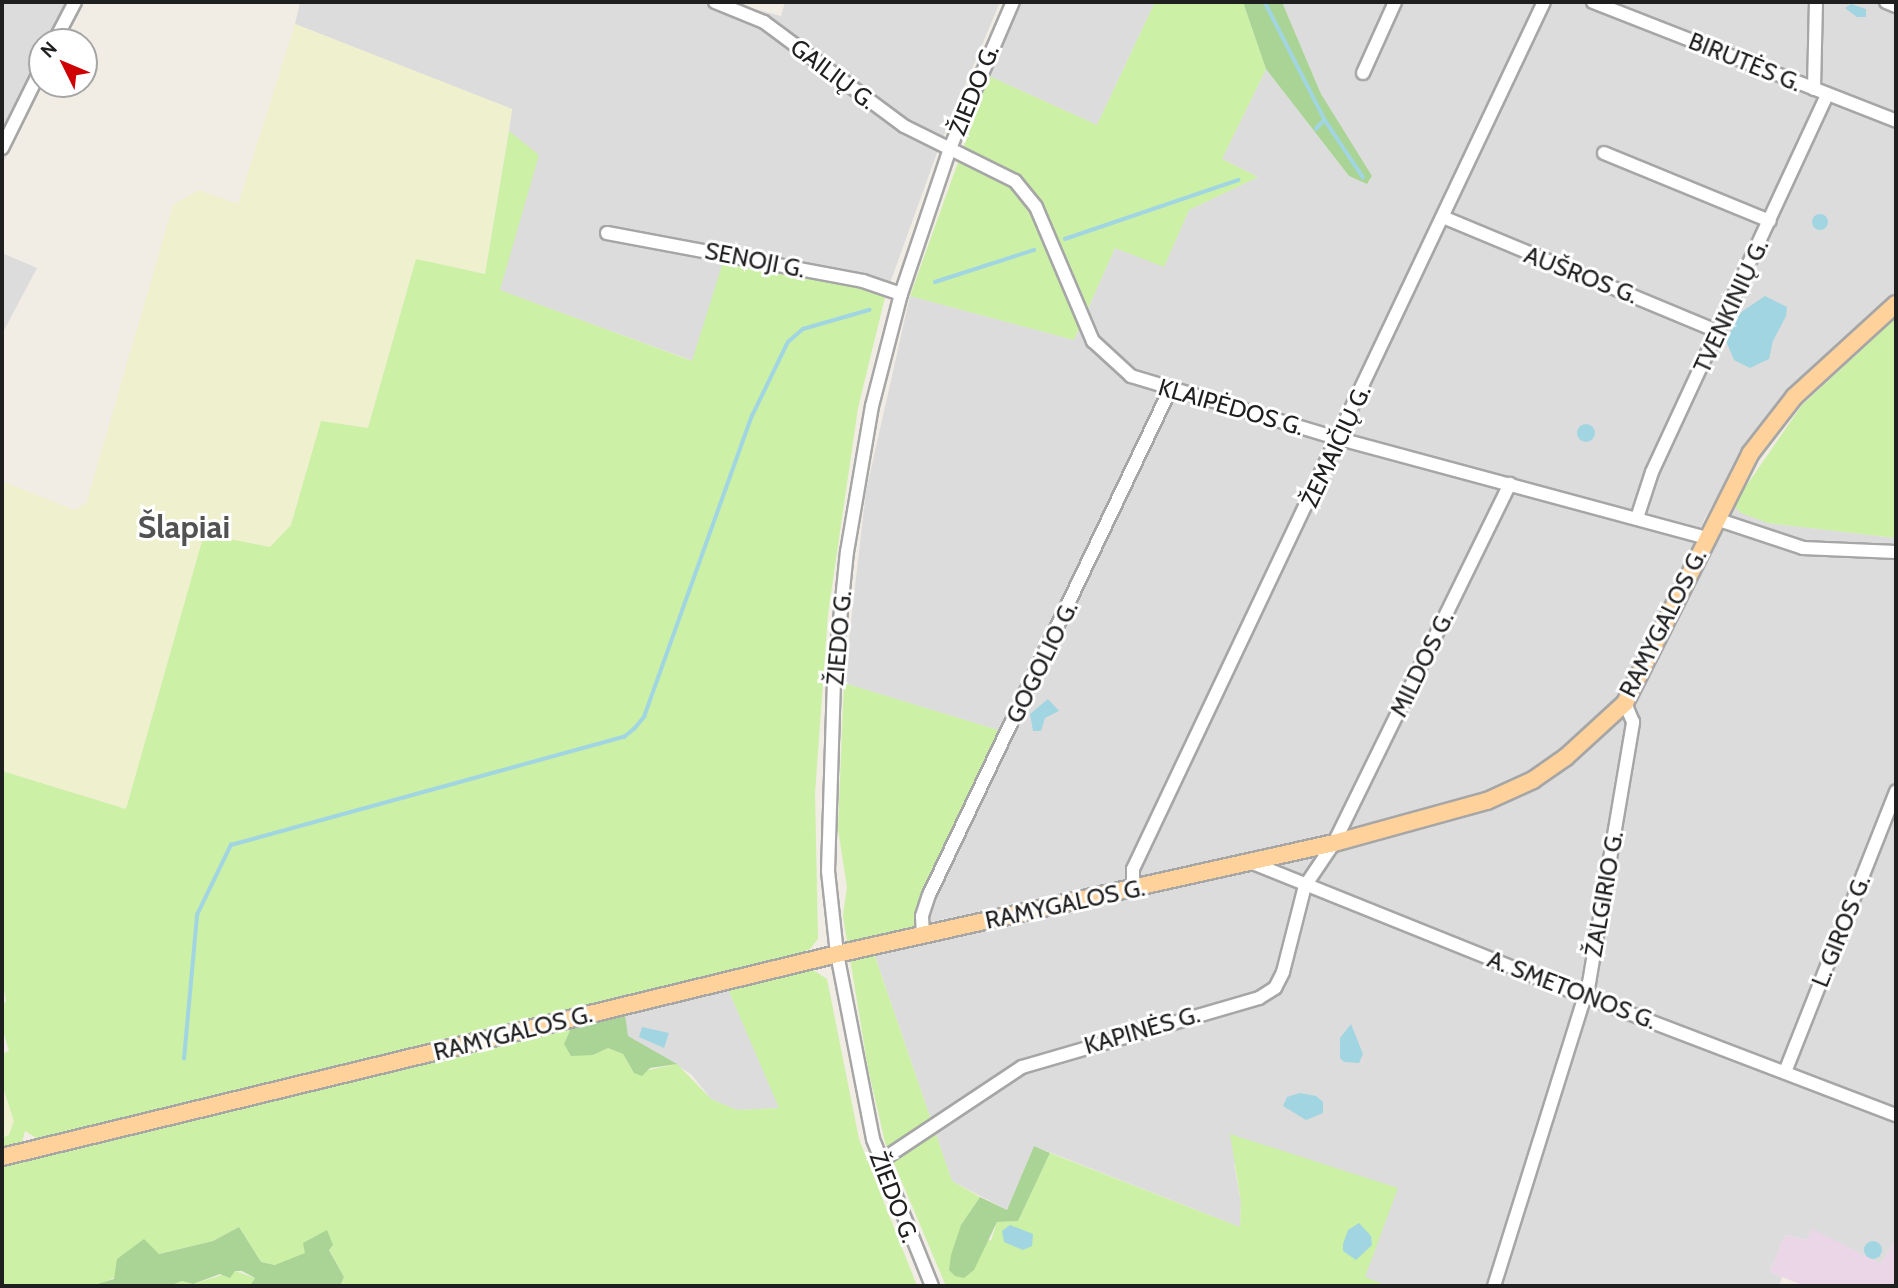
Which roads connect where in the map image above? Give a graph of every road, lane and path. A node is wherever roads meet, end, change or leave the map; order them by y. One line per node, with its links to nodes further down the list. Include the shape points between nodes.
1 (75, 2): 10 (street)
2 (715, 2): 17 (street, GAILIŲ G., via 757,18 904,126)
3 (1013, 2): 17 (street, ŽIEDO G.)
4 (1395, 2): 11 (street)
5 (1544, 2): 19 (street, ŽEMAIČIŲ G.)
6 (1593, 2): 12 (street, BIRUTĖS G.)
7 (1816, 2): 12 (street)
8 (1886, 2): 9 (street)
9 (1896, 6)
10 (61, 28)
11 (1363, 73)
12 (1814, 89): 14 (street, BIRUTĖS G.)
13 (28, 95): 16 (street)
14 (1827, 95): 15 (street, BIRUTĖS G.); 20 (street, TVENKINIŲ G.)
15 (1896, 121)
16 (2, 148)
17 (950, 148): 22 (street, ŽIEDO G.); 25 (street, KLAIPĖDOS G., via 995,167 1021,186 1041,219 1093,341 1119,369)
18 (1604, 153): 20 (street)
19 (1443, 217): 24 (street, AUŠROS G.); 26 (street, ŽEMAIČIŲ G.)
20 (1770, 221): 24 (street, TVENKINIŲ G.)
21 (607, 233): 22 (street, SENOJI G., via 863,281)
22 (901, 293): 39 (street, ŽIEDO G., via 872,406 847,552 837,653 828,780 828,871)
23 (1896, 304): 29 (main road, RAMYGALOS G., via 1794,397 1750,454)
24 (1719, 332): 28 (street, TVENKINIŲ G., via 1652,472)
25 (1170, 390): 26 (street, KLAIPĖDOS G.); 38 (street, GOGOLIO G., via 929,895 922,916)
26 (1340, 439): 27 (street, KLAIPĖDOS G.); 37 (street, ŽEMAIČIŲ G., via 1133,869)
27 (1510, 484): 28 (street, KLAIPĖDOS G.); 34 (street, MILDOS G.)
28 (1637, 518): 30 (street, KLAIPĖDOS G.)
29 (1716, 519): 30 (main road, RAMYGALOS G.); 31 (street, via 1803,548)
30 (1706, 538): 32 (main road, RAMYGALOS G.)
31 (1896, 552)
32 (1625, 703): 34 (main road, RAMYGALOS G., via 1566,757 1533,780 1487,801); 40 (street, ŽALGIRIO G., via 1633,722)
33 (1896, 791): 41 (street, L. GIROS G.)
34 (1334, 843): 35 (main road, RAMYGALOS G.); 36 (street, KAPINĖS G.)
35 (1250, 862): 36 (street, A. SMETONOS G.); 37 (main road, RAMYGALOS G.)
36 (1305, 886): 40 (street, A. SMETONOS G.); 44 (street, KAPINĖS G., via 1283,972 1267,993 1022,1067)
37 (1133, 889): 38 (main road, RAMYGALOS G.)
38 (923, 935): 39 (main road, RAMYGALOS G.)
39 (837, 954): 43 (main road, RAMYGALOS G.); 44 (street, ŽIEDO G.)
40 (1584, 996): 41 (street, A. SMETONOS G.); 46 (street, ŽALGIRIO G.)
41 (1785, 1072): 42 (street, A. SMETONOS G.)
42 (1896, 1115)
43 (2, 1157)
44 (879, 1162): 45 (street, ŽIEDO G.)
45 (932, 1286)
46 (1494, 1286)

